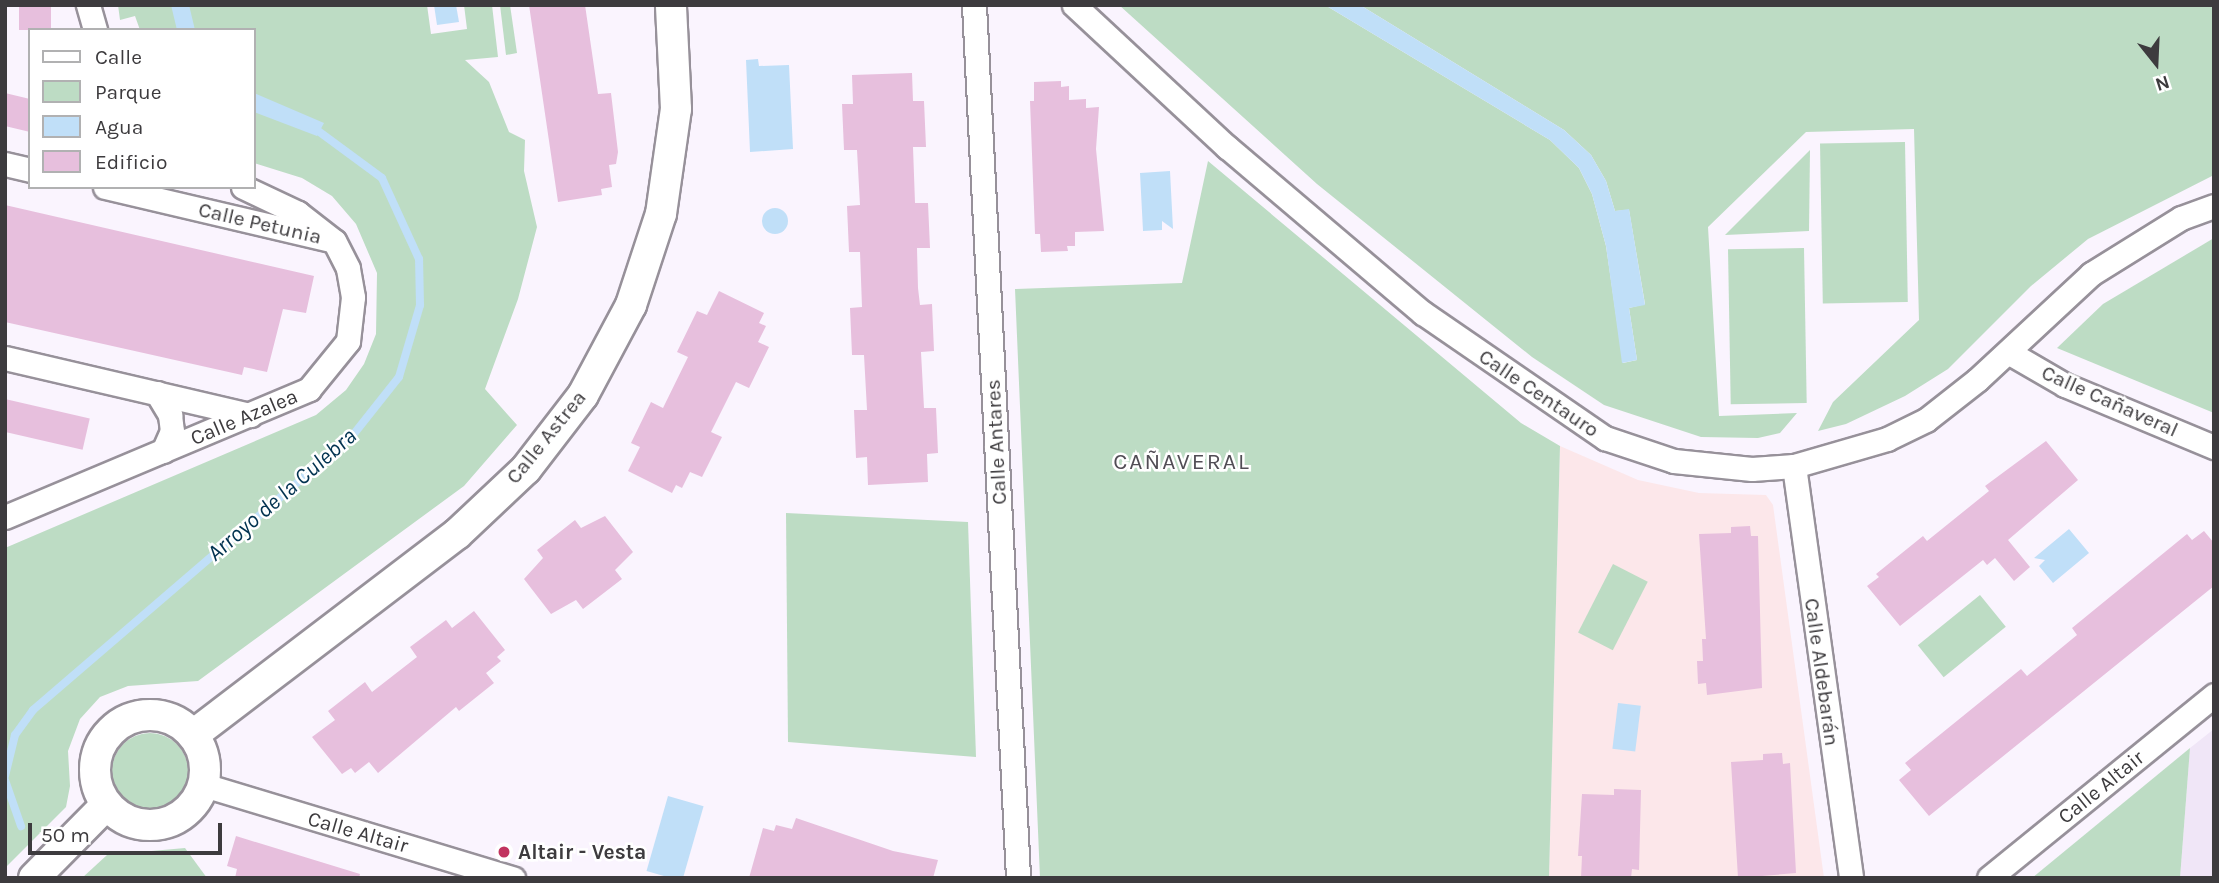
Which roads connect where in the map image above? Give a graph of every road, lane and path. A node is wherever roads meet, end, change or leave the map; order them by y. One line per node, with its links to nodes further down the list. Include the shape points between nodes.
1 (88, 5): 5 (street)
2 (671, 5): 21 (street, Calle Astrea, via 676,109 661,214 631,305 583,395 526,469 457,534)
3 (974, 5): 26 (street, Calle Antares)
4 (1074, 5): 18 (street, Calle Centauro, via 1227,146 1423,313 1541,398 1605,438 1674,461 1752,469)
5 (94, 28)
6 (5, 164): 7 (street)
7 (28, 170)
8 (113, 189): 11 (street, Calle Petunia)
9 (247, 189): 11 (street, Calle Azalea, via 298,213)
10 (2214, 206): 12 (street, Calle Centauro, via 2181,218 2091,274)
11 (334, 241): 15 (street, Calle Azalea, via 348,268 353,297 348,341 309,389)
12 (2007, 352): 16 (street, Calle Cañaveral, via 2065,385); 18 (street, Calle Centauro, via 1926,420 1865,447)
13 (5, 358): 14 (street)
14 (158, 393): 15 (street); 17 (street, via 170,415 172,431)
15 (250, 415): 17 (street, Calle Azalea)
16 (2214, 447)
17 (163, 451): 19 (street, Calle Azalea)
18 (1794, 466): 27 (street, Calle Aldebarán)
19 (5, 517)
20 (2214, 695): 28 (street, Calle Altair)
21 (193, 735): 22 (street, via 204,758); 23 (street, via 170,717 141,715 114,726 97,749 94,778)
22 (204, 785): 23 (street, via 188,810 161,824 131,822); 25 (street, Calle Altair)
23 (106, 805): 24 (street)
24 (34, 878)
25 (513, 878)
26 (1018, 878)
27 (1851, 878)
28 (1989, 878)

